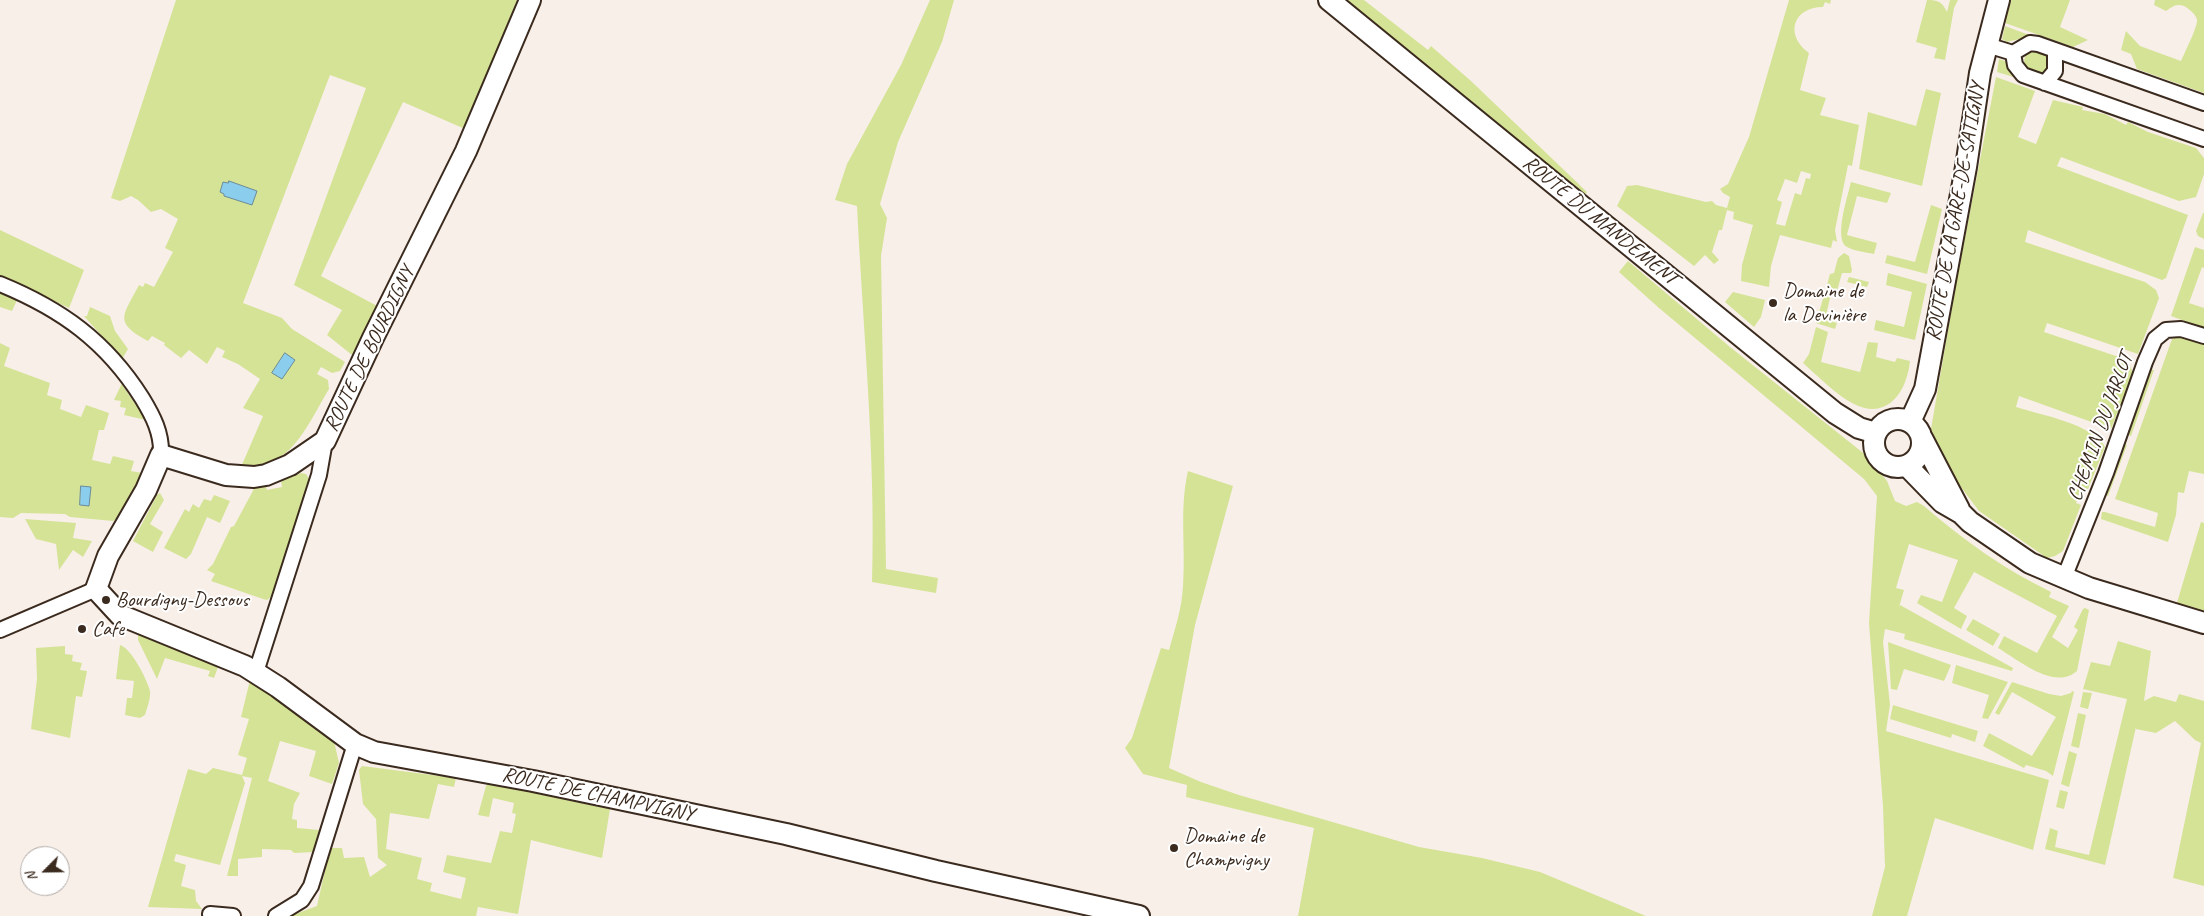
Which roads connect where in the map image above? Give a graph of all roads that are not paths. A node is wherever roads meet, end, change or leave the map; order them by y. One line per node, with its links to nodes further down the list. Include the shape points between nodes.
1 (530, 0): 14 (street, ROUTE DE BOURDIGNY, via 466,151)
2 (1329, 0): 13 (street, ROUTE DU MANDEMENT, via 1835,414 1859,428)
3 (1999, 0): 4 (street, ROUTE DE LA GARE-DE-SATIGNY)
4 (1987, 45): 6 (street); 12 (street, ROUTE DE LA GARE-DE-SATIGNY)
5 (2055, 50): 6 (street, via 2030,42); 7 (street, via 2055,71); 8 (street)
6 (2012, 53): 7 (street, via 2018,71)
7 (2045, 83): 9 (street)
8 (2204, 103)
9 (2204, 139)
10 (0, 284): 15 (street, via 55,310 105,350 129,378 148,409 160,435)
11 (2204, 336): 18 (street, CHEMIN DU JARLOT, via 2181,329 2166,330 2156,339)
12 (1916, 430): 13 (street, via 1904,419 1890,420); 16 (street, via 1921,451); 17 (street)
13 (1876, 433): 16 (street, via 1874,448 1880,460 1893,467)
14 (325, 440): 15 (street, ROUTE DE BOURDIGNY, via 290,465 266,475 226,475); 22 (street, via 319,475)
15 (161, 455): 19 (street, via 146,490 108,556)
16 (1907, 466): 17 (street, via 1942,502)
17 (1961, 513): 18 (street, via 2030,563)
18 (2064, 578): 20 (street)
19 (96, 589): 21 (street); 22 (street, ROUTE DE CHAMPVIGNY, via 120,615)
20 (2204, 623)
21 (0, 630)
22 (256, 672): 23 (street, ROUTE DE CHAMPVIGNY)
23 (355, 744): 26 (street, via 311,886 302,900); 27 (street, ROUTE DE CHAMPVIGNY, via 385,755 533,781 786,834)
24 (210, 914): 25 (street)
25 (232, 916)
26 (276, 916)
27 (1140, 916)

